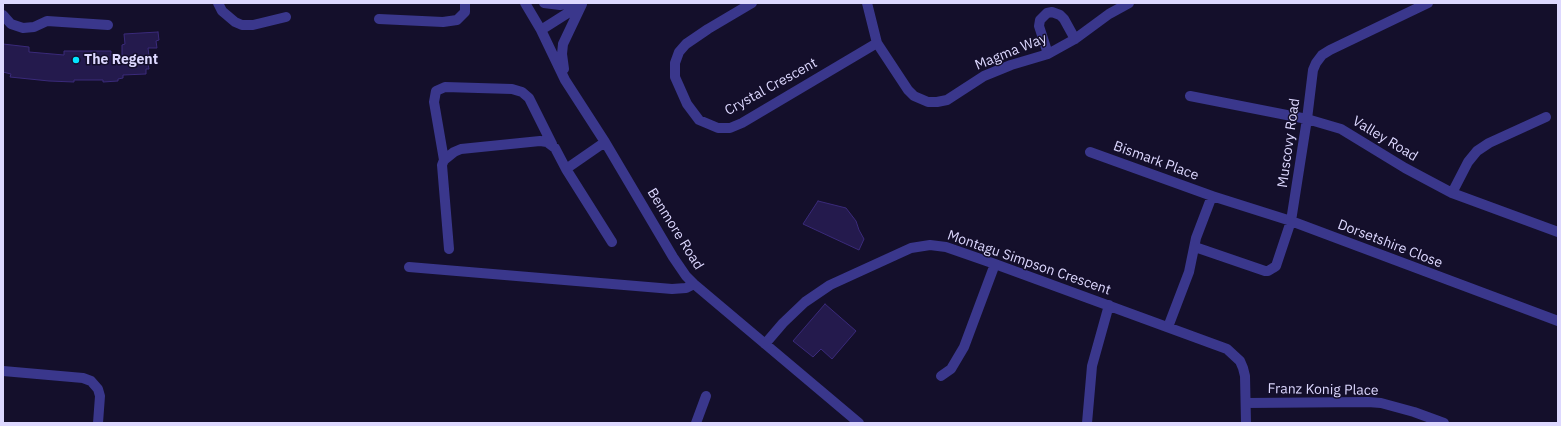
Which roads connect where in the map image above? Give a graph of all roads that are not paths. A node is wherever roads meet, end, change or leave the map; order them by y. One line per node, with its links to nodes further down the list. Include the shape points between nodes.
1 (218, 3): 12 (street, via 222,11 242,25)
2 (465, 3): 13 (street, via 465,12 457,20 443,22)
3 (525, 3): 15 (street, Benmore Road)
4 (544, 3): 5 (street)
5 (571, 3)
6 (583, 3): 15 (street); 19 (street, via 563,44)
7 (752, 3): 17 (street, Crystal Crescent, via 686,44 674,63 675,77 686,104 694,115 706,124 730,128)
8 (867, 3): 17 (street)
9 (1129, 3): 16 (street, Magma Way, via 1109,14)
10 (1428, 3): 22 (street, Muscovy Road, via 1354,37 1322,55 1313,70)
11 (3, 15): 14 (street, via 11,24 23,28 34,27 47,21)
12 (286, 17)
13 (379, 19)
14 (108, 24)
15 (541, 30): 19 (street, Benmore Road)
16 (1076, 39): 18 (street, Magma Way); 18 (street, via 1060,15 1046,13 1039,26)
17 (877, 43): 18 (street, Magma Way, via 908,90 914,96 928,102 947,100 984,76)
18 (1048, 54)
19 (565, 80): 23 (street, Benmore Road)
20 (1190, 96): 22 (street, Valley Road)
21 (1546, 117): 28 (street, via 1488,143 1477,151 1468,162)
22 (1307, 119): 28 (street, Valley Road, via 1346,132); 30 (street, Muscovy Road)
23 (605, 142): 27 (street); 37 (street, Benmore Road, via 672,257)
24 (552, 144): 26 (street, via 540,141 461,149); 26 (street, via 529,98 522,92 512,89 445,87 436,91 434,102); 27 (street)
25 (1090, 152): 29 (street, Bismark Place)
26 (444, 160): 34 (street, via 442,165)
27 (566, 169): 32 (street)
28 (1452, 193): 31 (street, Valley Road)
29 (1212, 196): 30 (street, Dorsetshire Close); 33 (street)
30 (1291, 221): 33 (street, Muscovy Road, via 1276,266 1268,271); 39 (street, Dorsetshire Close)
31 (1558, 232)
32 (612, 242)
33 (1195, 246): 40 (street, via 1189,272)
34 (449, 248)
35 (996, 264): 38 (street, Montagu Simpson Crescent); 41 (street, Montagu Simpson Crescent, via 946,247 930,245 911,248 830,285 813,296 783,323); 43 (street, via 964,348 951,369)
36 (409, 267): 37 (street, via 672,289)
37 (694, 284): 41 (street, Benmore Road)
38 (1109, 305): 40 (street, Montagu Simpson Crescent); 49 (street, via 1092,366)
39 (1558, 321)
40 (1168, 327): 45 (street, Montagu Simpson Crescent, via 1227,349 1237,358 1245,376)
41 (765, 344): 46 (street, Benmore Road)
42 (3, 371): 47 (street, via 83,378 91,381 100,396)
43 (941, 376)
44 (706, 396): 48 (street)
45 (1246, 403): 50 (street, Montagu Simpson Crescent); 51 (street, Franz Konig Place, via 1381,403)
46 (854, 421)
47 (98, 423)
48 (696, 423)
49 (1087, 423)
50 (1246, 423)
51 (1444, 423)

